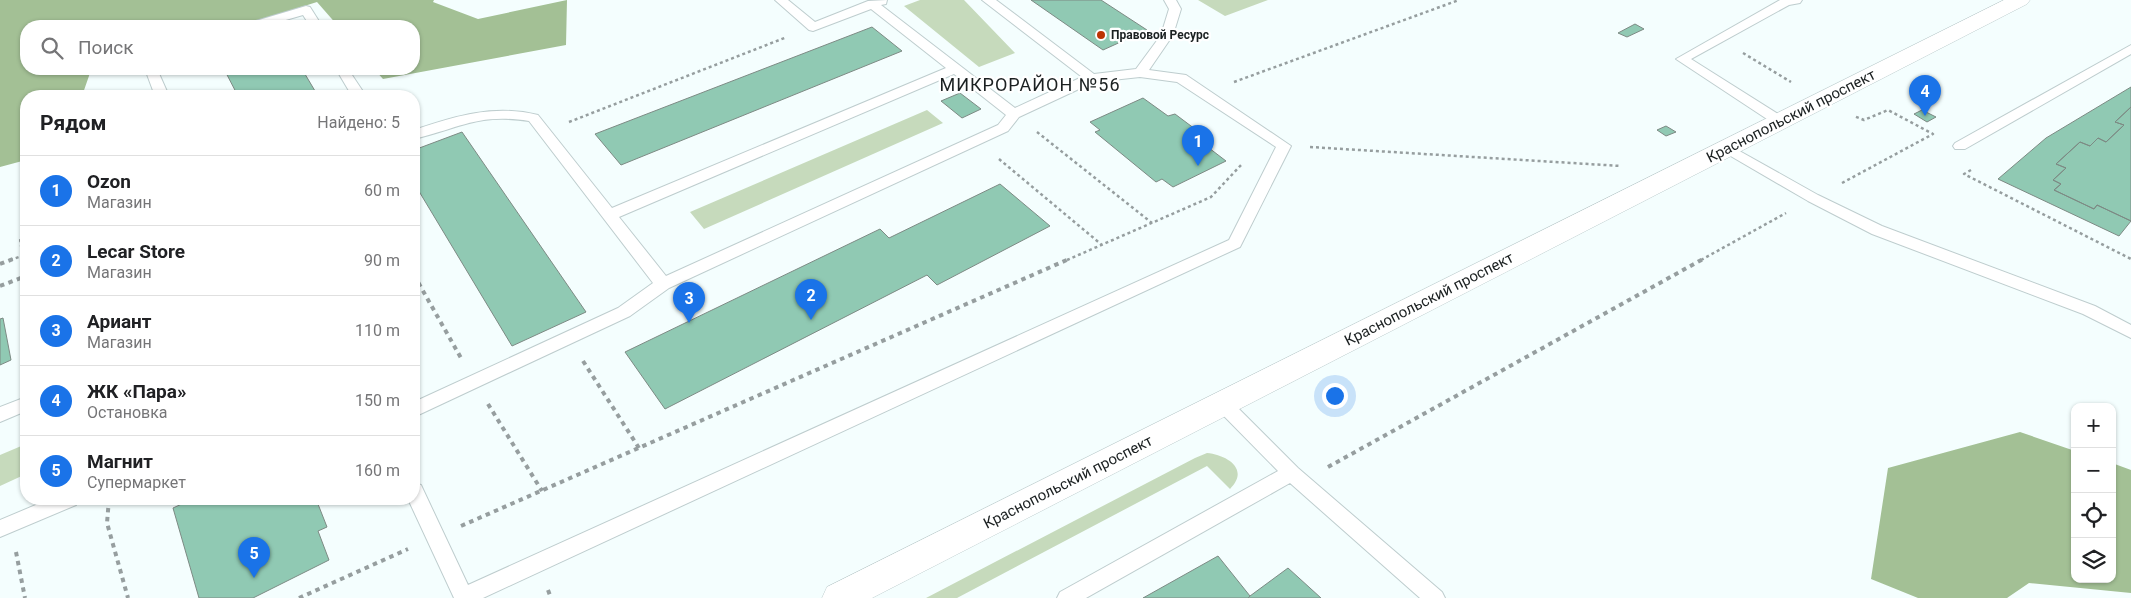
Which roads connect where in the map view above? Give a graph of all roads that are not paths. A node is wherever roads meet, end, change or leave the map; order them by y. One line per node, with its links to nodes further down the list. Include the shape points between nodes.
1 (781, 0): 10 (lane)
2 (988, 0): 16 (lane)
3 (1170, 0): 13 (lane, via 1175,9 1167,35)
4 (2020, 0): 20 (street, Краснопольский проспект)
5 (1788, 1): 20 (lane, via 1682,59)
6 (878, 2): 10 (lane); 12 (lane)
7 (309, 5): 8 (lane); 9 (lane)
8 (269, 20)
9 (314, 20)
10 (813, 27)
11 (2131, 49): 22 (lane)
12 (955, 69): 19 (lane); 24 (lane)
13 (1140, 73): 16 (lane); 35 (lane, via 1181,78 1284,146 1235,243)
14 (153, 75): 17 (lane)
15 (346, 75): 18 (lane)
16 (1091, 78): 19 (lane)
17 (160, 90)
18 (355, 90)
19 (1014, 114): 25 (lane, via 1003,128)
20 (1781, 122): 23 (street, Краснопольский проспект)
21 (420, 133): 24 (lane, via 473,116 508,113 533,118)
22 (1960, 146)
23 (1727, 148): 26 (lane, via 1812,198 1877,230 2089,310); 27 (street, Краснопольский проспект)
24 (610, 215): 25 (lane)
25 (663, 284): 29 (lane, via 624,312)
26 (2131, 332)
27 (1223, 404): 31 (lane); 36 (street, Краснопольский проспект)
28 (20, 407): 30 (lane)
29 (420, 407)
30 (0, 415)
31 (1291, 473): 37 (lane); 38 (lane)
32 (420, 503): 35 (lane)
33 (54, 505): 34 (lane)
34 (6, 526)
35 (464, 598)
36 (839, 598)
37 (1067, 598)
38 (1435, 598)

